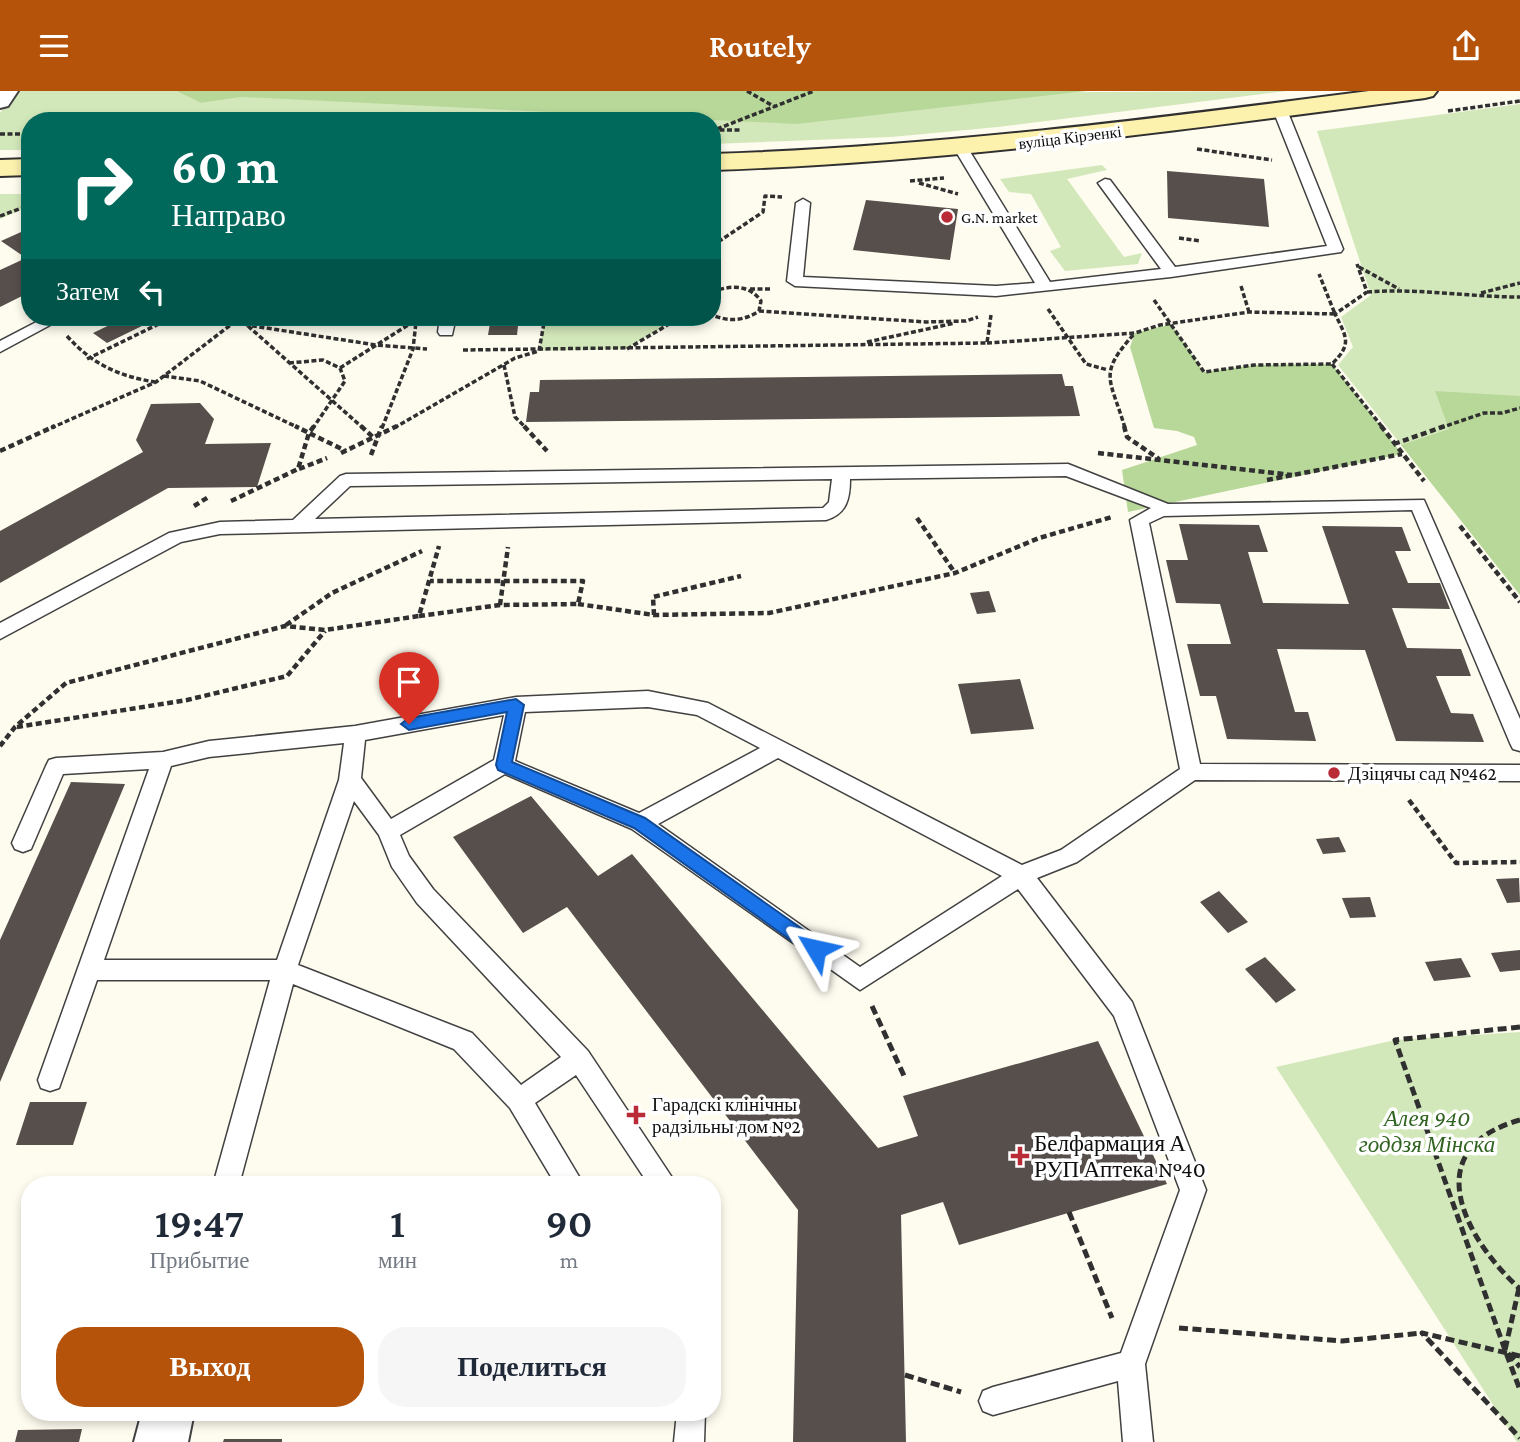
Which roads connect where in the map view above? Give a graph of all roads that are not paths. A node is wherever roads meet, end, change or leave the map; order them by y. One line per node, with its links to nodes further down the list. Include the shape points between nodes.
1 (6, 91): 3 (street)
2 (1425, 91): 4 (street, вуліца Кірэенкі)
3 (0, 101)
4 (1280, 110): 5 (street, вуліца Кірэенкі); 11 (lane, via 1336,249)
5 (962, 150): 6 (street, вуліца Кірэенкі); 12 (lane)
6 (721, 162)
7 (21, 167): 8 (street)
8 (0, 168)
9 (1105, 183): 11 (lane)
10 (798, 200): 12 (lane, via 795,281 996,291)
11 (1171, 272): 12 (lane)
12 (1039, 288)
13 (40, 326): 14 (lane)
14 (0, 347)
15 (841, 473): 16 (lane, via 1068,470); 17 (lane, via 346,480); 17 (lane, via 839,505 826,514)
16 (1161, 507): 21 (lane, via 1418,504); 25 (lane, via 1139,520)
17 (297, 526): 18 (lane, via 236,525 175,537)
18 (0, 632)
19 (516, 705): 20 (lane); 22 (lane, via 648,699 701,708); 24 (lane)
20 (355, 734): 23 (lane, via 209,749); 27 (lane)
21 (1520, 743)
22 (775, 750): 28 (lane); 31 (lane)
23 (163, 760): 30 (lane, via 55,766); 32 (lane)
24 (504, 765): 28 (lane); 29 (lane)
25 (1191, 772): 26 (lane); 31 (lane, via 1069,856)
26 (1520, 773)
27 (350, 780): 29 (lane); 33 (lane)
28 (639, 823): 31 (lane, via 860,980)
29 (388, 831): 34 (lane, via 400,861 425,896)
30 (23, 843)
31 (1021, 875): 40 (lane, via 1124,1010 1193,1190)
32 (90, 971): 33 (lane); 35 (lane)
33 (285, 971): 36 (lane, via 463,1041); 37 (lane)
34 (579, 1059): 36 (lane); 39 (lane)
35 (50, 1080)
36 (519, 1100): 38 (lane)
37 (228, 1176)
38 (565, 1176)
39 (658, 1176)
40 (1130, 1364): 41 (lane); 46 (lane)
41 (993, 1401)
42 (166, 1421): 44 (street)
43 (690, 1421): 45 (lane)
44 (161, 1442)
45 (689, 1442)
46 (1138, 1442)

